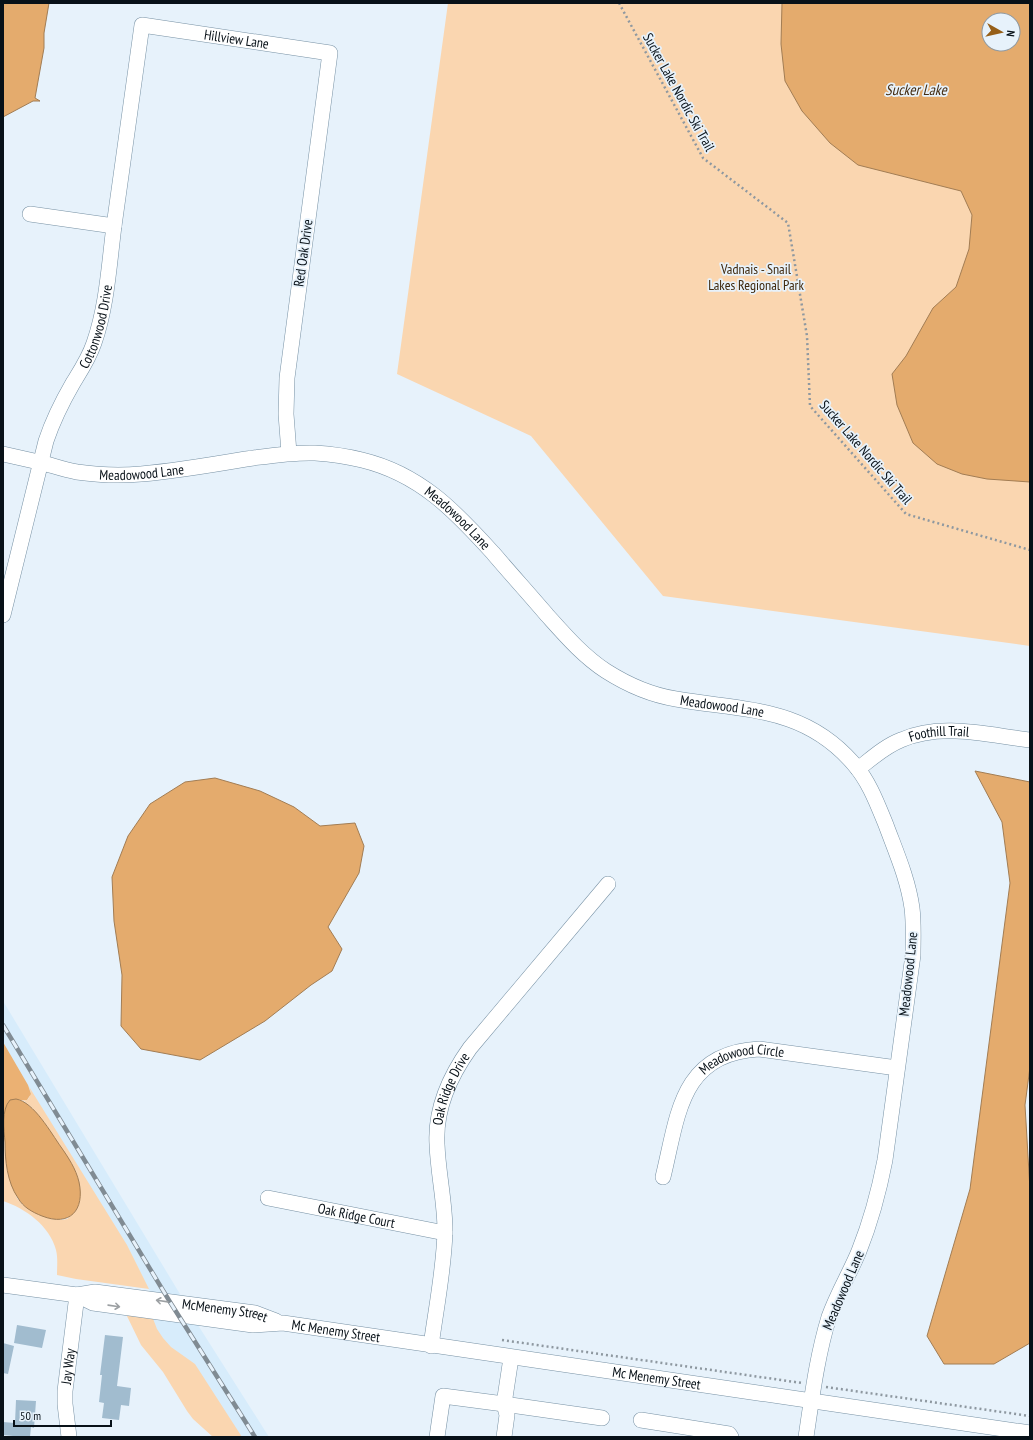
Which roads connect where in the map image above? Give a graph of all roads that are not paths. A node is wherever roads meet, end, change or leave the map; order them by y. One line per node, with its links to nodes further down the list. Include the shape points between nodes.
1 (142, 25): 2 (street, Hillview Lane); 4 (street, Cottonwood Drive)
2 (330, 53): 5 (street, Red Oak Drive, via 287,378)
3 (30, 214): 4 (street)
4 (114, 226): 7 (street, Cottonwood Drive, via 106,297 94,343 53,422)
5 (289, 453): 7 (street, Meadowood Lane, via 139,474 74,472); 10 (street, Meadowood Lane, via 339,455 365,460 406,477 429,491 468,525 567,638 604,670 649,692 674,699 760,711 803,724 837,747)
6 (3, 454): 7 (street, Meadowood Lane)
7 (41, 462): 8 (street, Cottonwood Drive)
8 (3, 615)
9 (1030, 740): 10 (street, Foothill Trail, via 959,730 934,730 899,740)
10 (858, 769): 12 (street, Meadowood Lane, via 870,788 899,859 912,908 913,955)
11 (608, 884): 15 (street, Oak Ridge Drive, via 470,1048 450,1079 438,1121 437,1142)
12 (897, 1068): 13 (street, Meadowood Circle, via 759,1049 727,1054 702,1070 684,1095); 21 (street, Meadowood Lane, via 879,1189 859,1252 830,1315 822,1342)
13 (663, 1177)
14 (268, 1198): 15 (street, Oak Ridge Court)
15 (445, 1233): 19 (street, Oak Ridge Drive)
16 (3, 1286): 17 (street, McMenemy Street)
17 (77, 1295): 18 (street, McMenemy Street, via 93,1303 253,1325); 26 (street, Jay Way, via 65,1391)
18 (283, 1323): 19 (street, Mc Menemy Street)
19 (431, 1346): 20 (street, Mc Menemy Street)
20 (510, 1358): 21 (street, Mc Menemy Street); 22 (street)
21 (812, 1402): 25 (street, Mc Menemy Street); 30 (street, Meadowood Lane)
22 (504, 1404): 23 (street); 27 (street, via 443,1396); 28 (street, via 507,1415)
23 (602, 1418)
24 (641, 1420): 29 (street, via 729,1434)
25 (1030, 1433): 31 (street)
26 (69, 1437)
27 (437, 1437)
28 (504, 1437)
29 (731, 1437)
30 (806, 1437)
31 (1029, 1437)

